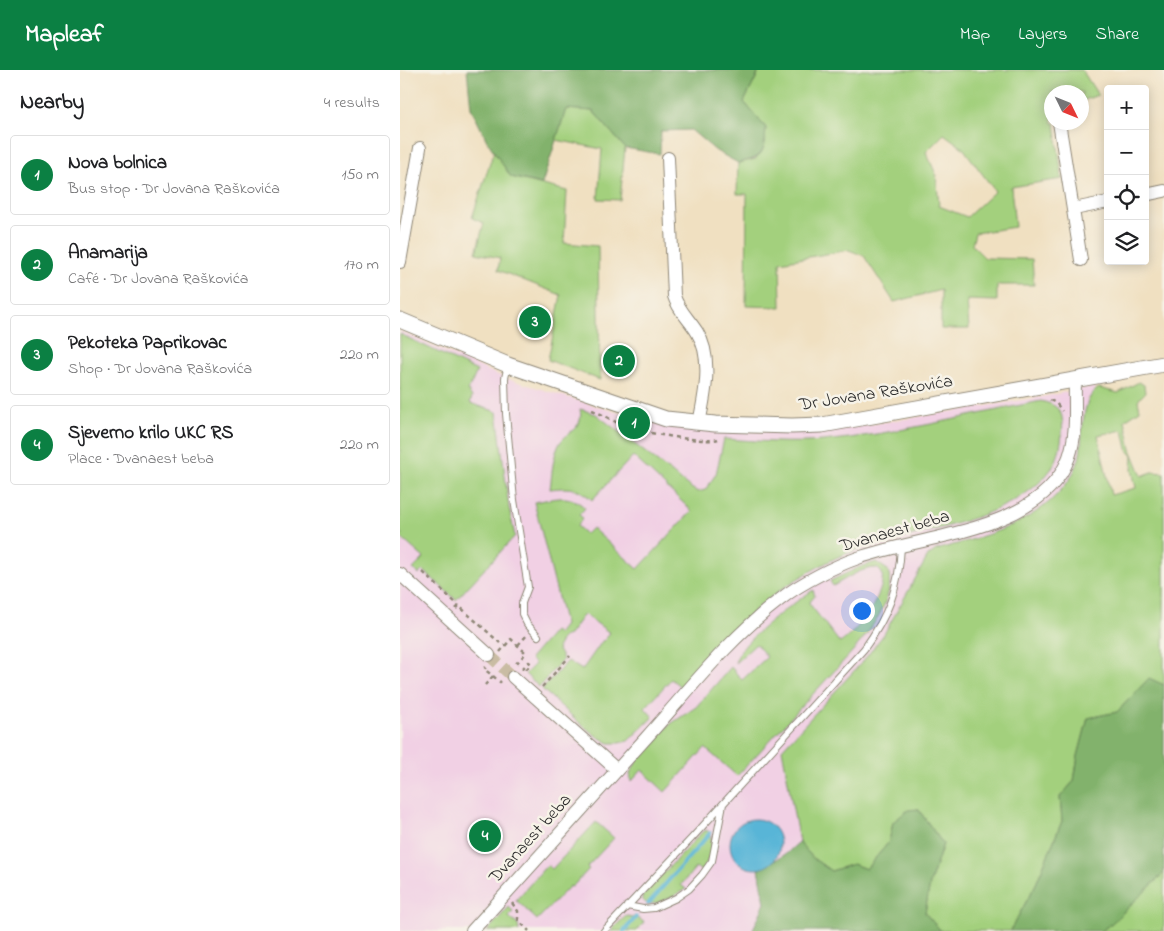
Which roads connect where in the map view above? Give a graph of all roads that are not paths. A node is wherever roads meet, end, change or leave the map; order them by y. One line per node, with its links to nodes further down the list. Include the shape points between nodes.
1 (1059, 130): 7 (street)
2 (420, 148): 9 (street)
3 (668, 158): 14 (street, via 674,296 676,304 697,332 705,355 706,379)
4 (1164, 191): 5 (street)
5 (1149, 194)
6 (1104, 203): 7 (street)
7 (1074, 209): 8 (street)
8 (1081, 260)
9 (400, 262)
10 (400, 320): 12 (street, Dr Jovana Raškovića)
11 (1164, 364): 13 (street, Dr Jovana Raškovića)
12 (508, 366): 14 (street, Dr Jovana Raškovića, via 666,419); 17 (lane, via 504,378 506,414 514,500 528,587 522,614)
13 (1075, 380): 14 (street, Dr Jovana Raškovića, via 822,425); 15 (street, Dvanaest beba, via 1075,432 1069,456 1052,486 1032,502 1004,517)
14 (699, 423)
15 (901, 547): 20 (street, Dvanaest beba, via 851,560 783,597 728,647); 21 (lane, via 897,587 876,633)
16 (400, 574): 18 (street)
17 (538, 636)
18 (489, 655)
19 (520, 674): 20 (street)
20 (617, 770): 23 (street, Dvanaest beba)
21 (724, 803): 22 (lane); 22 (lane, via 712,861 702,876 676,898 654,908 643,910)
22 (628, 906): 24 (lane)
23 (472, 931)
24 (604, 931)

